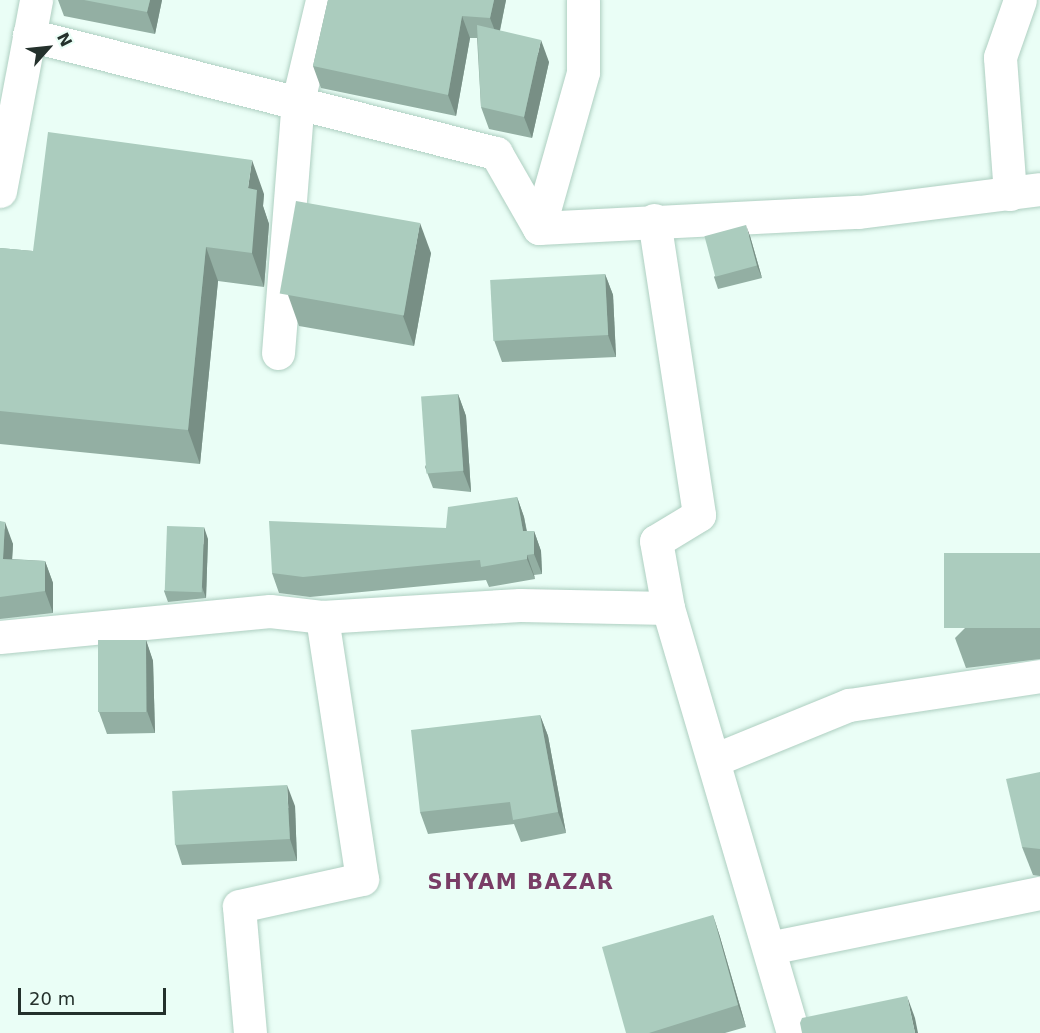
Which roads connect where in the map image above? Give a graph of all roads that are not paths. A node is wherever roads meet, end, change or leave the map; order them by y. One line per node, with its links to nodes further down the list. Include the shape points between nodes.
1 (36, 0): 5 (street)
2 (322, 0): 7 (street)
3 (583, 0): 11 (street, via 583,72)
4 (1020, 0): 9 (street, via 1000,57)
5 (29, 35): 6 (street); 7 (street)
6 (7, 100): 8 (street)
7 (298, 101): 11 (street, via 496,153); 12 (street)
8 (0, 192)
9 (1025, 192): 10 (street, via 860,212)
10 (654, 220): 11 (street); 13 (street, via 699,515 656,540)
11 (539, 228)
12 (278, 352)
13 (668, 608): 14 (street, via 520,605); 17 (street)
14 (322, 617): 15 (street, via 270,611); 20 (street, via 362,879 239,906)
15 (0, 637)
16 (1040, 676): 17 (street, via 849,705)
17 (714, 760): 19 (street)
18 (1040, 893): 19 (street)
19 (769, 948): 21 (street)
20 (250, 1033)
21 (793, 1033)

